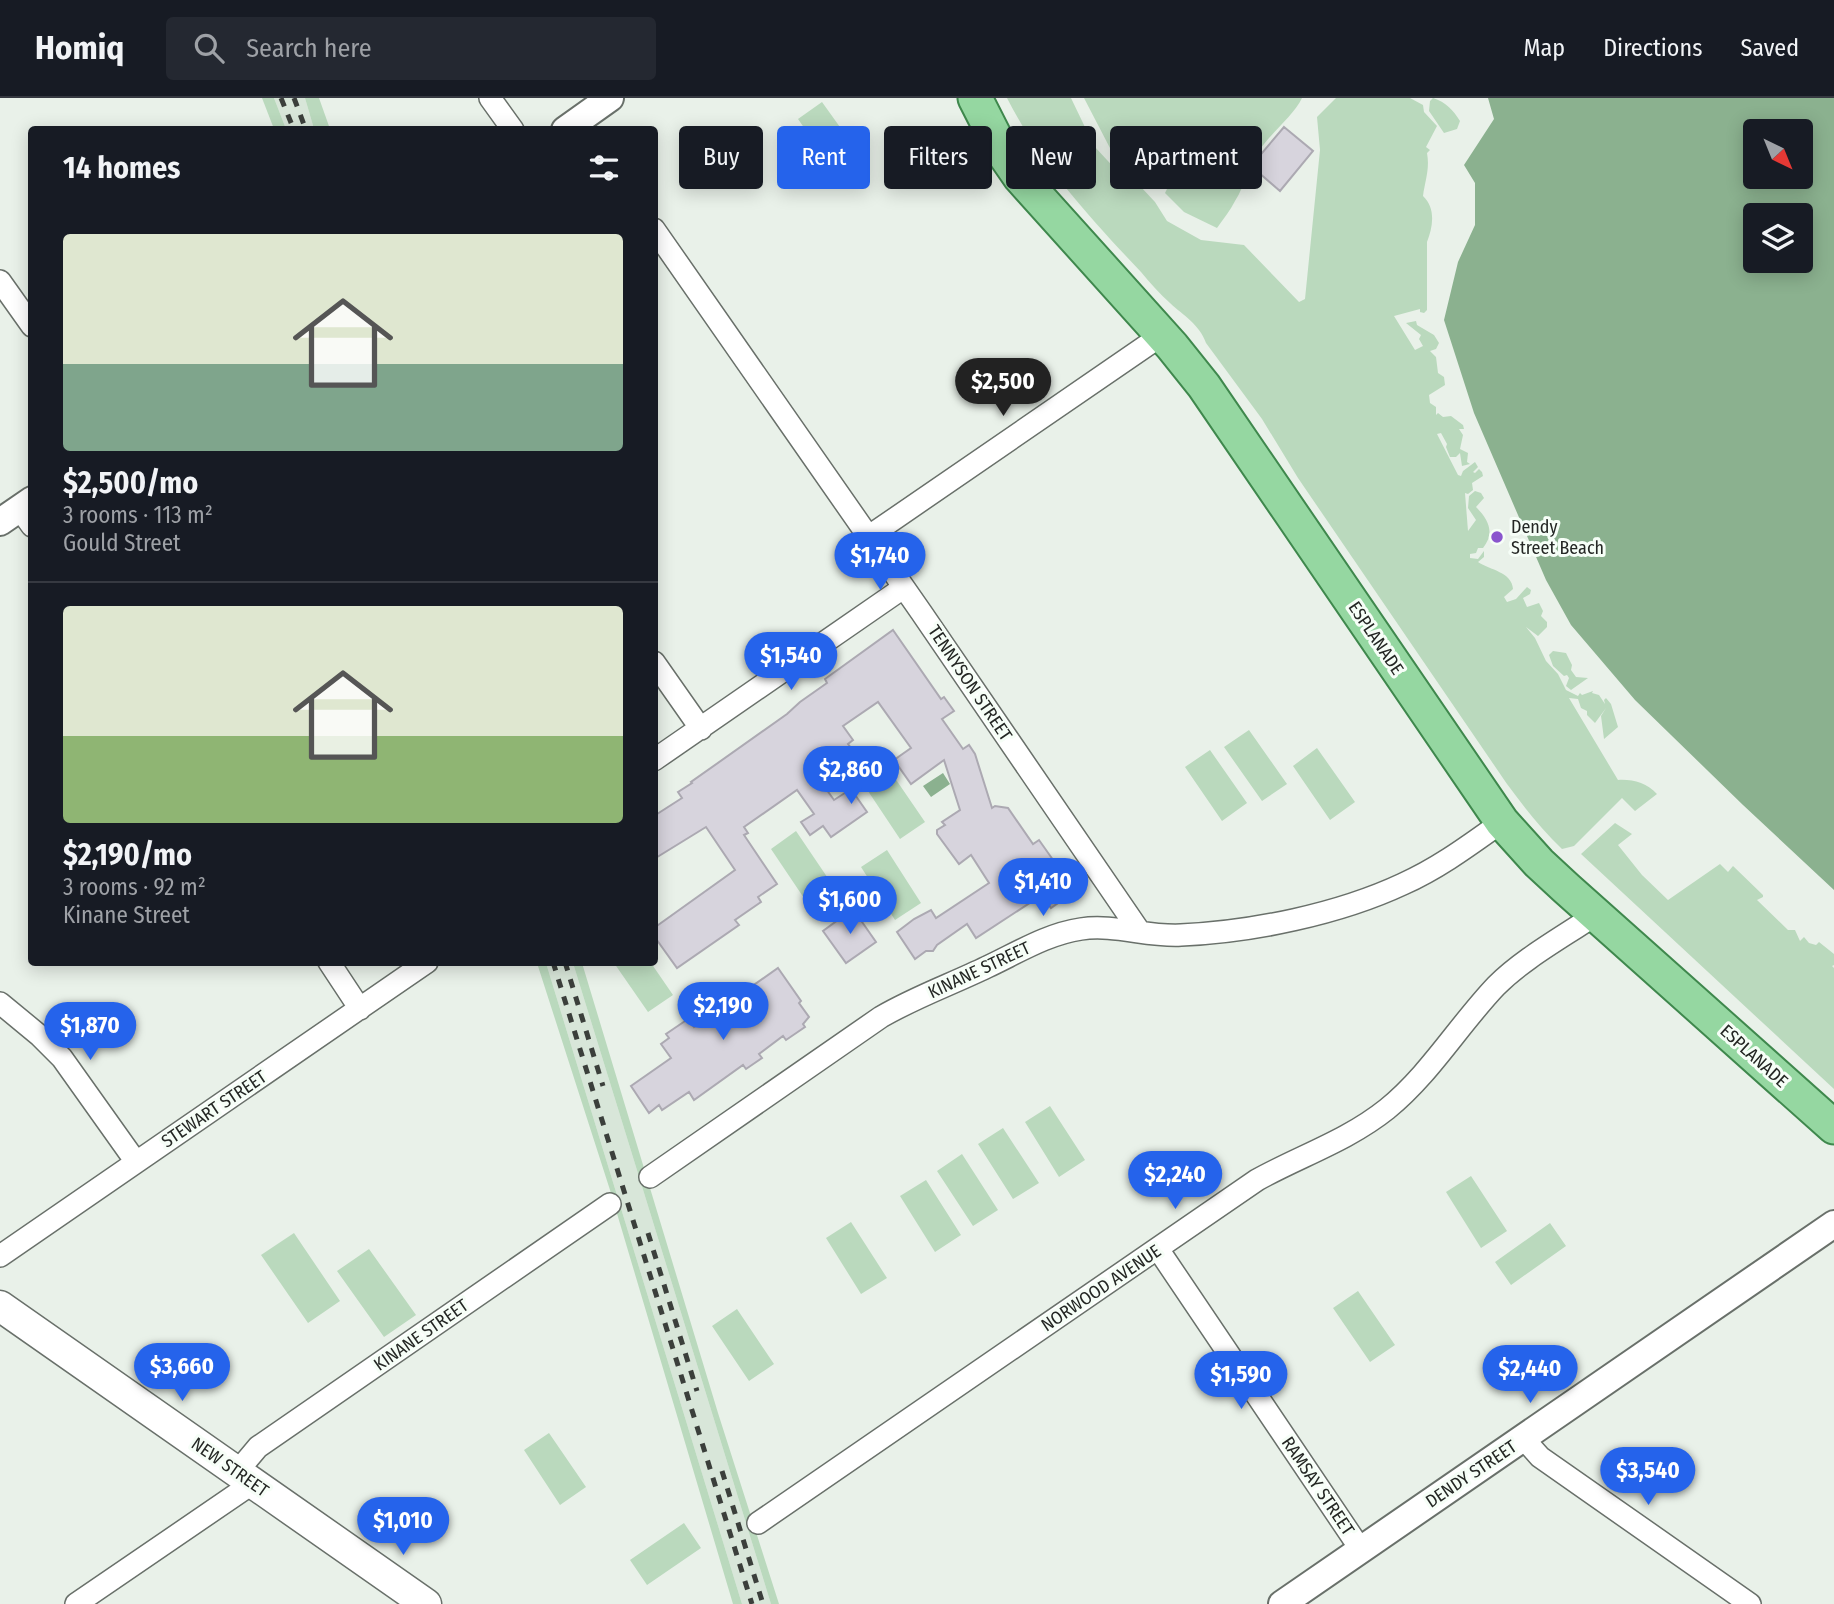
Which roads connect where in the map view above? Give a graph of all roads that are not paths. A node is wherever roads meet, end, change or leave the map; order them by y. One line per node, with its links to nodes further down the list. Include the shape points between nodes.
1 (490, 98): 4 (street)
2 (610, 98): 5 (street)
3 (975, 98): 9 (main road, ESPLANADE, via 1020,177)
4 (510, 126)
5 (576, 126)
6 (658, 235): 10 (street, TENNYSON STREET)
7 (0, 281): 8 (street)
8 (28, 320)
9 (1162, 335): 10 (street); 15 (main road, ESPLANADE, via 1228,420)
10 (868, 537): 11 (street, TENNYSON STREET)
11 (903, 588): 13 (street); 17 (street, TENNYSON STREET)
12 (658, 668): 13 (street)
13 (701, 729): 14 (street)
14 (658, 757)
15 (1502, 822): 16 (main road, ESPLANADE); 17 (street, KINANE STREET, via 1422,875 1359,901 1256,928 1178,936)
16 (1595, 915): 22 (main road, ESPLANADE); 27 (street, NORWOOD AVENUE, via 1499,984 1420,1077 1373,1119 1339,1141 1257,1180)
17 (1140, 932): 24 (street, KINANE STREET, via 1092,928 1052,937 902,1005)
18 (332, 966): 21 (street)
19 (421, 966): 21 (street, STEWART STREET)
20 (0, 1003): 23 (street, via 62,1058)
21 (360, 1009): 23 (street, STEWART STREET)
22 (1834, 1127)
23 (136, 1162): 28 (street, STEWART STREET)
24 (650, 1177)
25 (610, 1204): 31 (street, KINANE STREET, via 258,1447)
26 (1834, 1224): 30 (street, DENDY STREET)
27 (1158, 1249): 32 (street, NORWOOD AVENUE); 33 (street, RAMSAY STREET)
28 (0, 1255)
29 (0, 1306): 31 (main road, NEW STREET)
30 (1523, 1438): 33 (street, DENDY STREET); 37 (street, via 1541,1457)
31 (245, 1478): 34 (street, KINANE STREET); 35 (main road, NEW STREET)
32 (758, 1522)
33 (1361, 1549): 36 (street, DENDY STREET)
34 (76, 1604)
35 (426, 1604)
36 (1282, 1604)
37 (1750, 1604)

